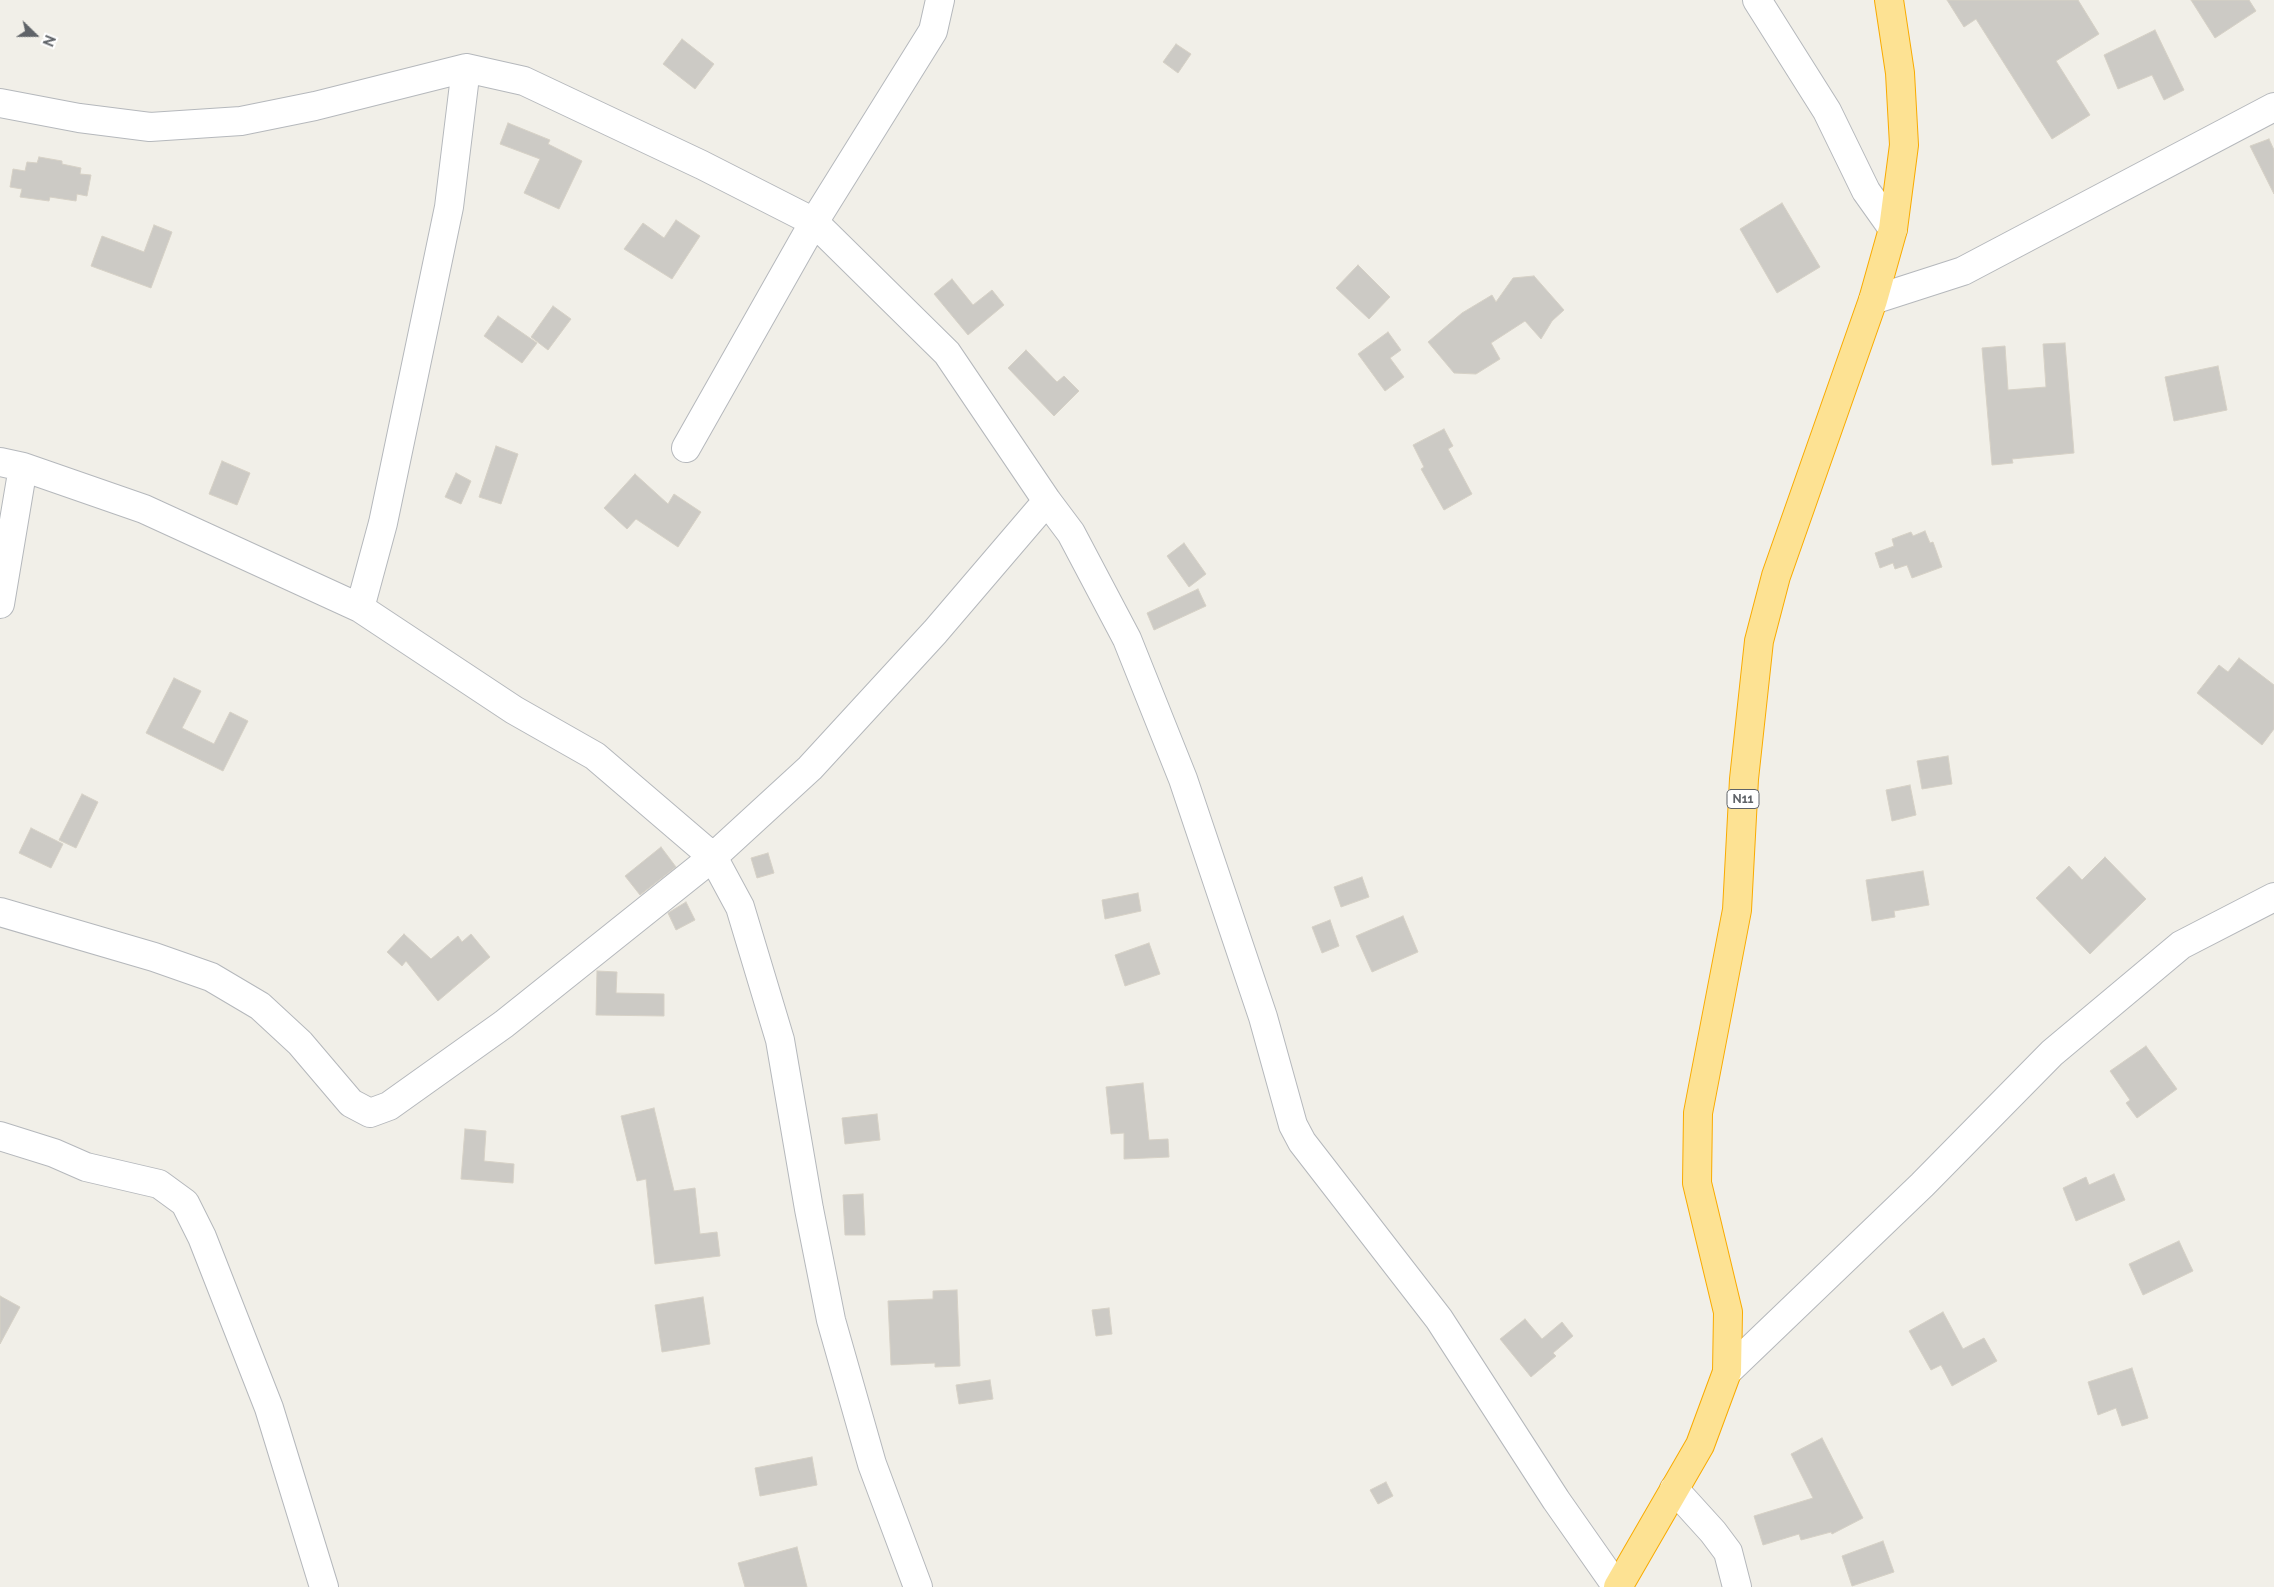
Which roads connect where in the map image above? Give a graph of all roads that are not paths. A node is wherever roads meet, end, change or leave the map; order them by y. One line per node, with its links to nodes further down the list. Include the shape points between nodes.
1 (940, 0): 7 (street, via 933,32)
2 (1758, 0): 8 (street, via 1827,111 1866,191)
3 (1888, 0): 8 (highway, N11, via 1900,73 1904,145)
4 (466, 68): 5 (street, via 315,106 232,121 150,127); 7 (street, via 524,81); 14 (street, via 445,226 385,514)
5 (0, 103)
6 (2274, 107): 9 (street, via 1963,270)
7 (814, 222): 10 (street); 12 (street, via 947,353)
8 (1893, 229): 9 (highway, N11)
9 (1873, 300): 19 (highway, N11, via 1776,576 1759,641 1744,779 1737,910 1698,1113 1697,1183 1728,1312)
10 (686, 448)
11 (12, 464): 13 (street); 14 (street, via 144,510)
12 (1047, 501): 15 (street, via 810,768); 23 (street, via 1071,533 1127,639 1183,779 1263,1017 1294,1126 1302,1142 1439,1320 1556,1500)
13 (0, 604)
14 (360, 608): 15 (street, via 514,710 594,756)
15 (713, 857): 17 (street, via 504,1024 389,1106 370,1113 351,1103 300,1044 260,1006 211,978 154,957); 22 (street, via 740,907 780,1040 831,1320 872,1464)
16 (2274, 897): 19 (street, via 2181,945 2052,1054 1922,1185)
17 (0, 912)
18 (0, 1136): 21 (street, via 54,1152 86,1167 160,1184 185,1202 202,1237 269,1408)
19 (1727, 1372): 20 (highway, N11, via 1700,1444)
20 (1674, 1489): 23 (highway, N11); 24 (street, via 1728,1552)
21 (324, 1587)
22 (918, 1587)
23 (1618, 1587)
24 (1737, 1587)

